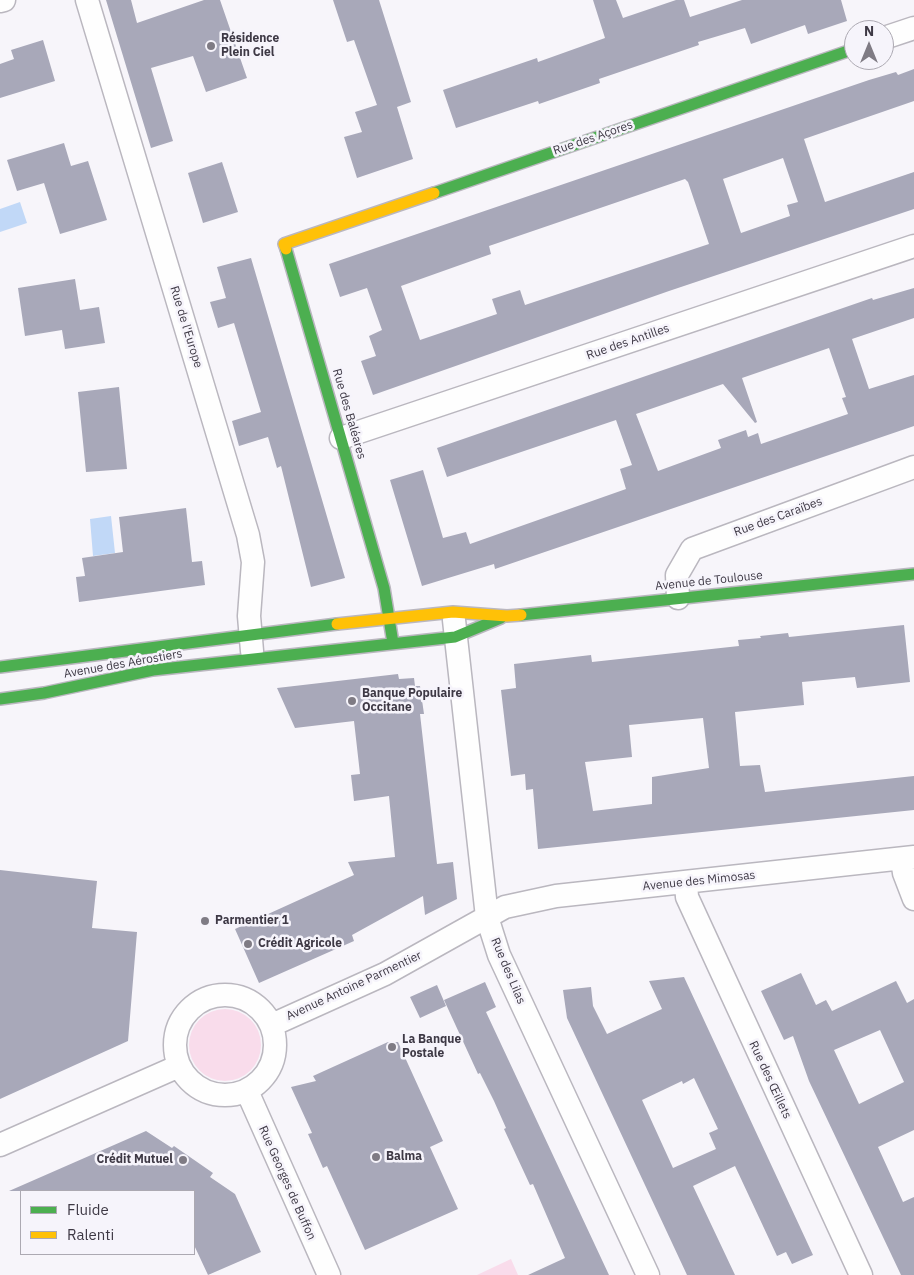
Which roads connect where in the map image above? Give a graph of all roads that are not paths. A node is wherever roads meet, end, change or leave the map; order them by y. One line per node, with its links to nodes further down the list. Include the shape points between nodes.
1 (4, 0): 3 (street)
2 (86, 0): 16 (street, Rue de l'Europe, via 248,534 253,562)
3 (0, 1)
4 (914, 28): 5 (street)
5 (894, 35)
6 (844, 51): 7 (main road, Rue des Açores)
7 (333, 227): 9 (main road, Rue des Baléares, via 284,244)
8 (914, 246): 9 (street, Rue des Antilles)
9 (342, 438): 15 (main road, Rue des Baléares)
10 (914, 467): 12 (street, Rue des Caraïbes, via 692,549 677,575)
11 (914, 574): 12 (main road, Avenue de Toulouse)
12 (678, 598): 14 (main road, Avenue de Toulouse)
13 (453, 612): 14 (main road, Avenue de Toulouse); 15 (main road, Avenue de Toulouse); 17 (street, Rue des Lilas)
14 (507, 616): 17 (main road, Avenue de Toulouse)
15 (390, 617): 16 (main road, Avenue de Toulouse); 18 (main road, Rue des Baléares)
16 (250, 634): 19 (street, Rue de l'Europe); 20 (main road, Avenue des Aérostiers, via 202,643)
17 (455, 637): 18 (main road, Avenue de Toulouse); 25 (street, Rue des Lilas)
18 (393, 643): 19 (main road, Avenue de Toulouse)
19 (252, 659): 21 (main road, Avenue des Aérostiers, via 153,670)
20 (0, 667)
21 (0, 699)
22 (908, 858): 23 (street, Avenue des Mimosas); 24 (street, via 904,874)
23 (686, 882): 25 (street, Avenue des Mimosas, via 556,896 505,907); 32 (street, Rue des Œillets, via 687,897)
24 (914, 899)
25 (487, 917): 26 (street, Avenue Antoine Parmentier, via 385,974); 31 (street, Rue des Lilas, via 498,955)
26 (272, 1025): 27 (street, via 263,1011 235,995 219,995 204,1000 193,1006 178,1028 175,1040); 28 (street, via 276,1044 273,1063 263,1079)
27 (179, 1066): 28 (street, via 200,1089 232,1096); 29 (street)
28 (247, 1091): 30 (street, Rue Georges de Buffon)
29 (0, 1145)
30 (329, 1275)
31 (648, 1275)
32 (861, 1275)

